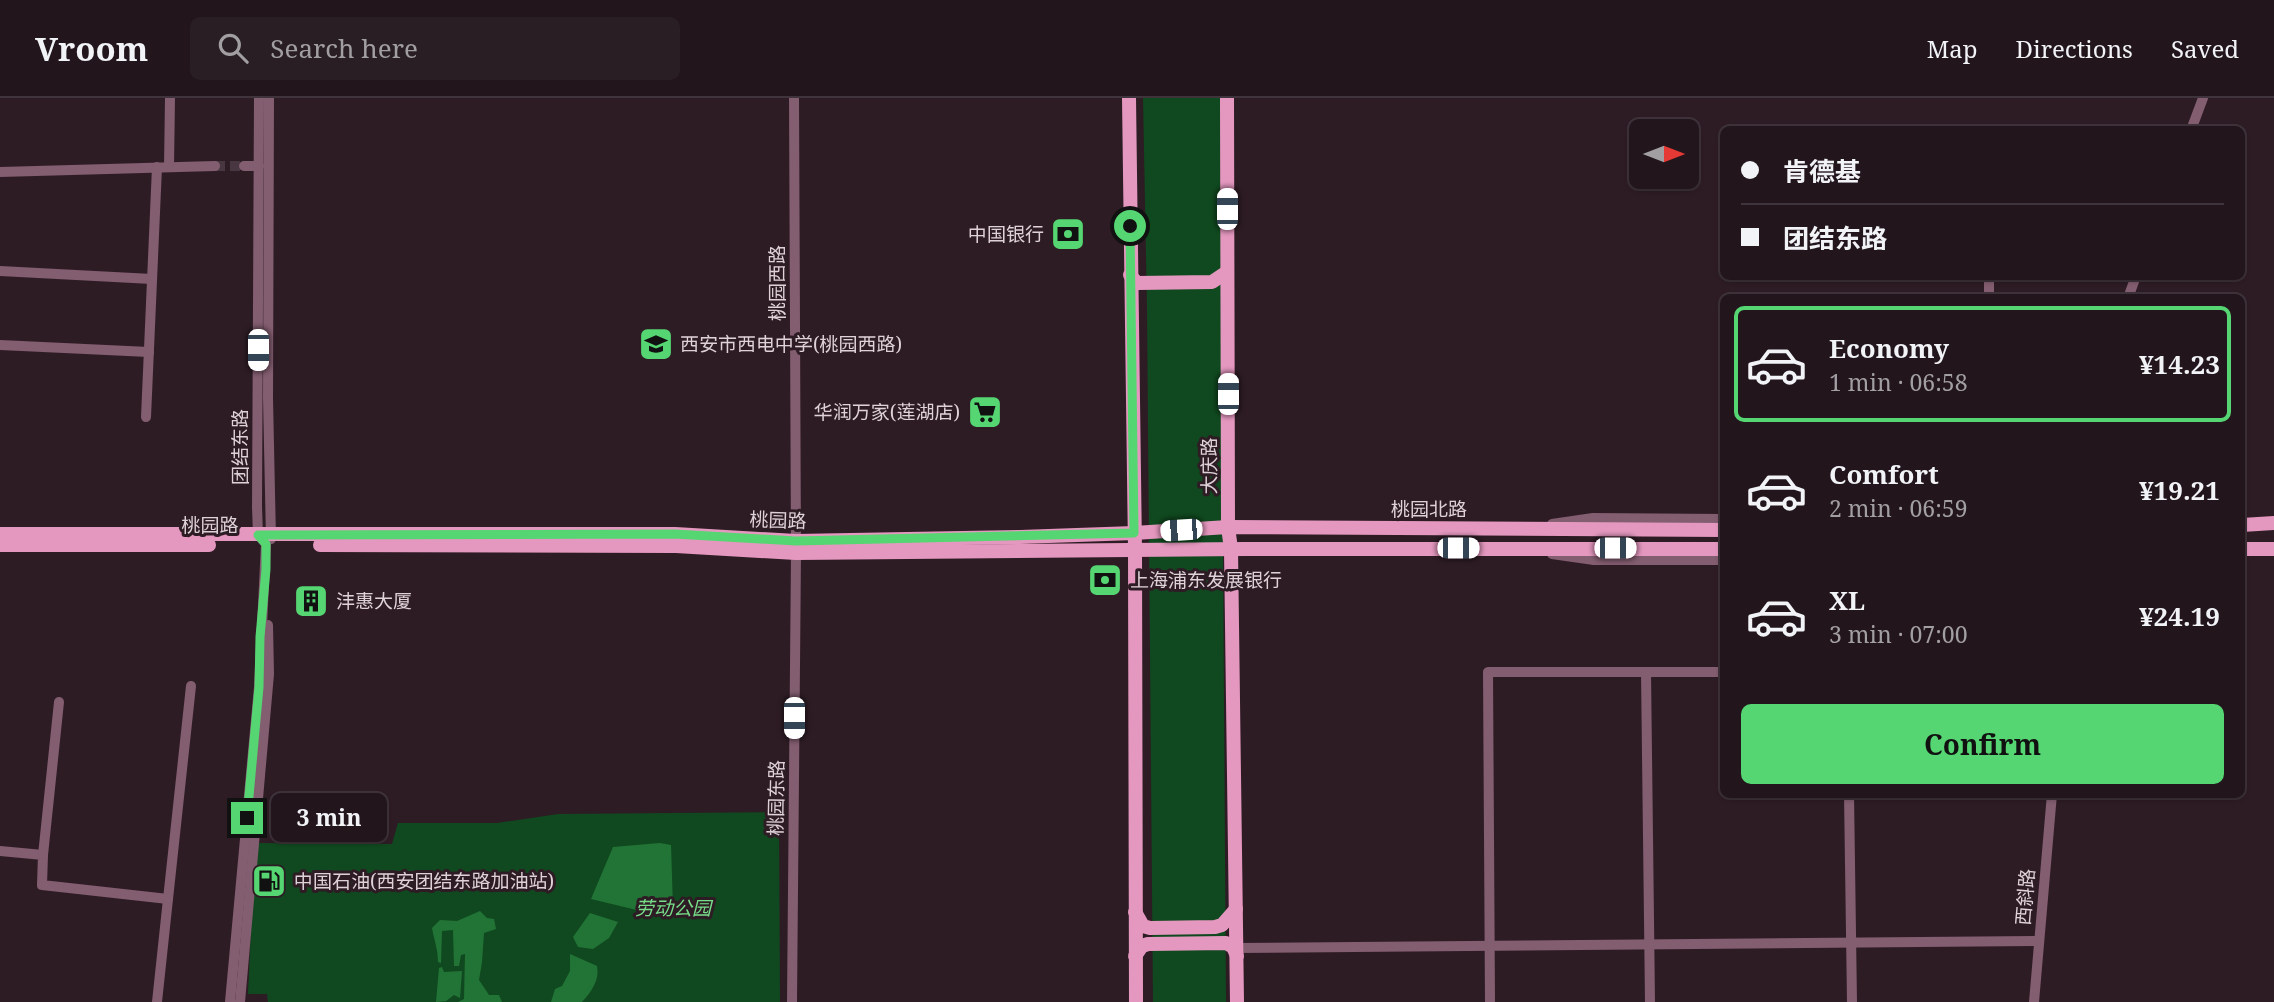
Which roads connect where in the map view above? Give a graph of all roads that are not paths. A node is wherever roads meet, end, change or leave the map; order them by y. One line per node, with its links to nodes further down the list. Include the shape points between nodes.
1 (170, 98): 12 (street)
2 (259, 98): 11 (street, 团结东路)
3 (270, 98): 31 (street)
4 (794, 98): 33 (street, 桃园西路)
5 (1129, 98): 16 (main road)
6 (1227, 98): 15 (main road, 大庆路)
7 (2203, 98): 8 (street)
8 (2192, 126)
9 (215, 166): 12 (street)
10 (244, 166): 11 (street)
11 (259, 166): 31 (street, 团结东路)
12 (163, 167): 13 (street); 17 (street)
13 (0, 172)
14 (0, 271): 17 (street)
15 (1227, 271): 16 (main road, via 1212,282 1137,283); 19 (main road, 大庆路)
16 (1130, 275): 18 (main road)
17 (152, 279): 21 (street)
18 (1130, 295): 19 (main road, via 1138,288 1213,287); 29 (main road)
19 (1227, 295): 26 (main road, 大庆路)
20 (0, 345): 21 (street)
21 (149, 352): 22 (street)
22 (146, 417)
23 (1720, 519): 27 (street, via 1593,518)
24 (2274, 523): 25 (main road)
25 (2245, 525)
26 (1228, 527): 27 (main road, 桃园北路); 29 (main road, 桃园北路); 35 (main road, 大庆路)
27 (1518, 528): 28 (main road, 桃园北路)
28 (1720, 530)
29 (1134, 533): 33 (main road, 桃园路); 39 (main road)
30 (0, 534): 31 (main road, 桃园路)
31 (266, 540): 32 (main road, 桃园路); 33 (main road, 桃园路); 59 (street, 团结东路, via 259,687); 60 (street, via 273,570 267,633 269,674)
32 (0, 545)
33 (796, 547): 39 (main road, 桃园路); 61 (street, 桃园东路)
34 (1504, 548): 35 (main road, 桃园北路); 36 (main road, 桃园北路); 40 (street, via 1594,560)
35 (1231, 549): 39 (main road, 桃园北路); 50 (main road, 大庆路)
36 (1720, 549)
37 (2245, 549): 38 (main road)
38 (2274, 549)
39 (1135, 550): 51 (main road)
40 (1720, 560)
41 (1646, 672): 42 (street); 54 (street); 55 (street, via 1488,672)
42 (1720, 672)
43 (191, 685): 49 (street)
44 (59, 702): 48 (street)
45 (1849, 798): 53 (street)
46 (2052, 798): 52 (street, 西斜路)
47 (0, 851): 48 (street)
48 (43, 855): 49 (street, via 42,885)
49 (168, 899): 58 (street)
50 (1236, 909): 51 (main road, via 1215,927 1143,926); 56 (main road, 大庆路)
51 (1135, 911): 57 (main road)
52 (2039, 941): 53 (street); 67 (street, 西斜路)
53 (1851, 942): 54 (street); 66 (street)
54 (1649, 944): 55 (street); 65 (street)
55 (1489, 945): 56 (street); 64 (street)
56 (1237, 952): 57 (main road, via 1226,943 1148,944); 63 (main road, 大庆路)
57 (1135, 956): 62 (main road)
58 (157, 1002)
59 (230, 1002)
60 (240, 1002)
61 (792, 1002)
62 (1136, 1002)
63 (1237, 1002)
64 (1490, 1002)
65 (1650, 1002)
66 (1852, 1002)
67 (2034, 1002)

